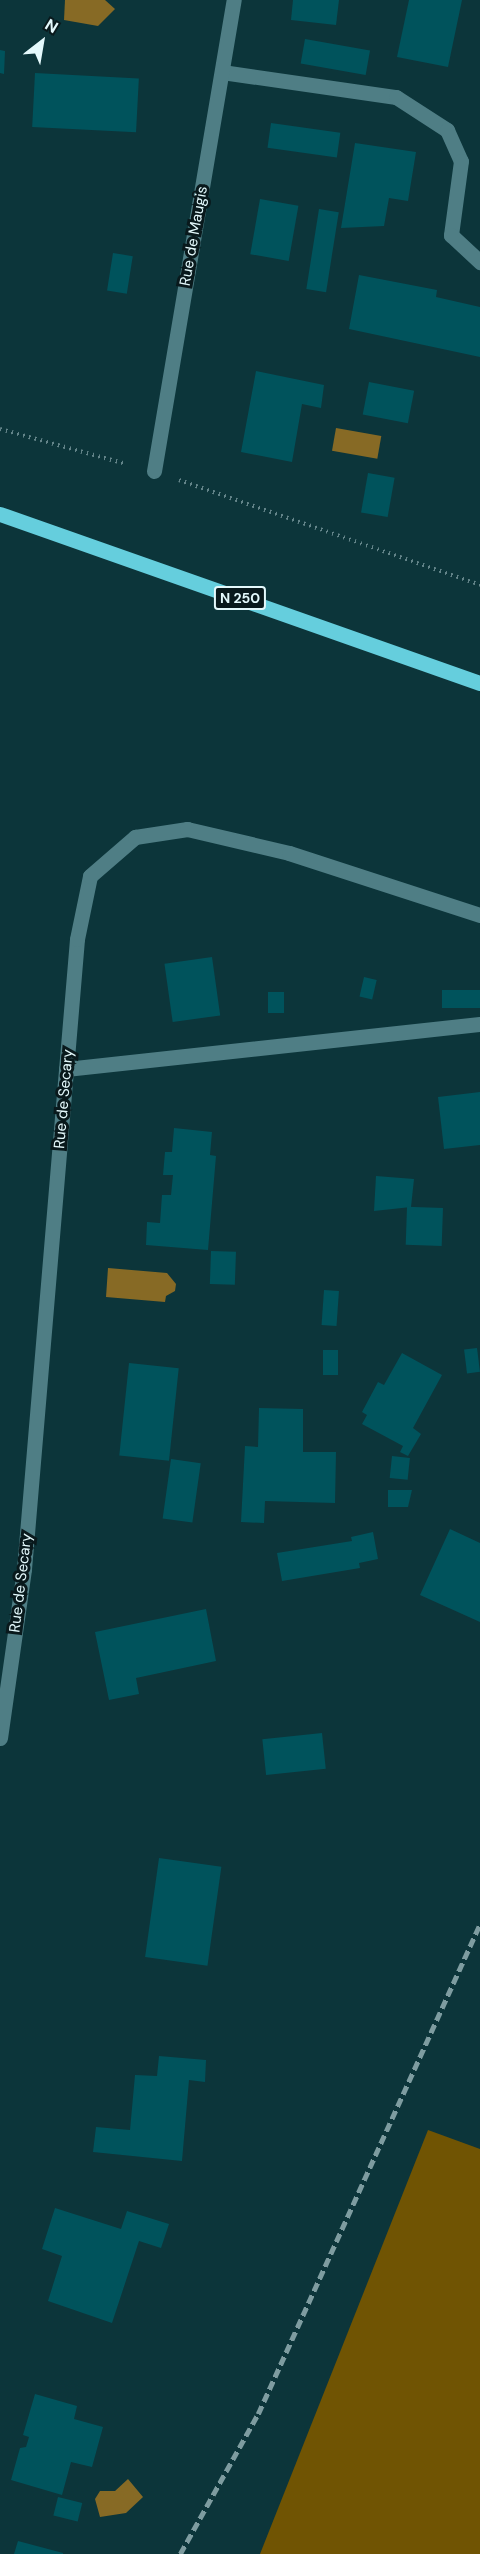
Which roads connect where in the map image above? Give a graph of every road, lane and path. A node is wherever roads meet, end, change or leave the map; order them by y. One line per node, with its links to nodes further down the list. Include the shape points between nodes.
1 (234, 0): 2 (street, Rue de Maugis)
2 (222, 72): 3 (street, via 396,96 447,130 461,161 451,235); 5 (street, Rue de Maugis)
3 (480, 262)
4 (0, 429): 5 (path)
5 (153, 471): 7 (path)
6 (0, 514): 8 (main road, N 250)
7 (480, 585)
8 (480, 683)
9 (480, 915): 11 (street, Rue de Secary, via 290,853 187,829 135,837 90,876 77,939)
10 (480, 1024): 11 (street)
11 (66, 1069): 12 (street, Rue de Secary, via 24,1569)
12 (8, 1632): 13 (street, Rue de Secary)
13 (0, 1738)

